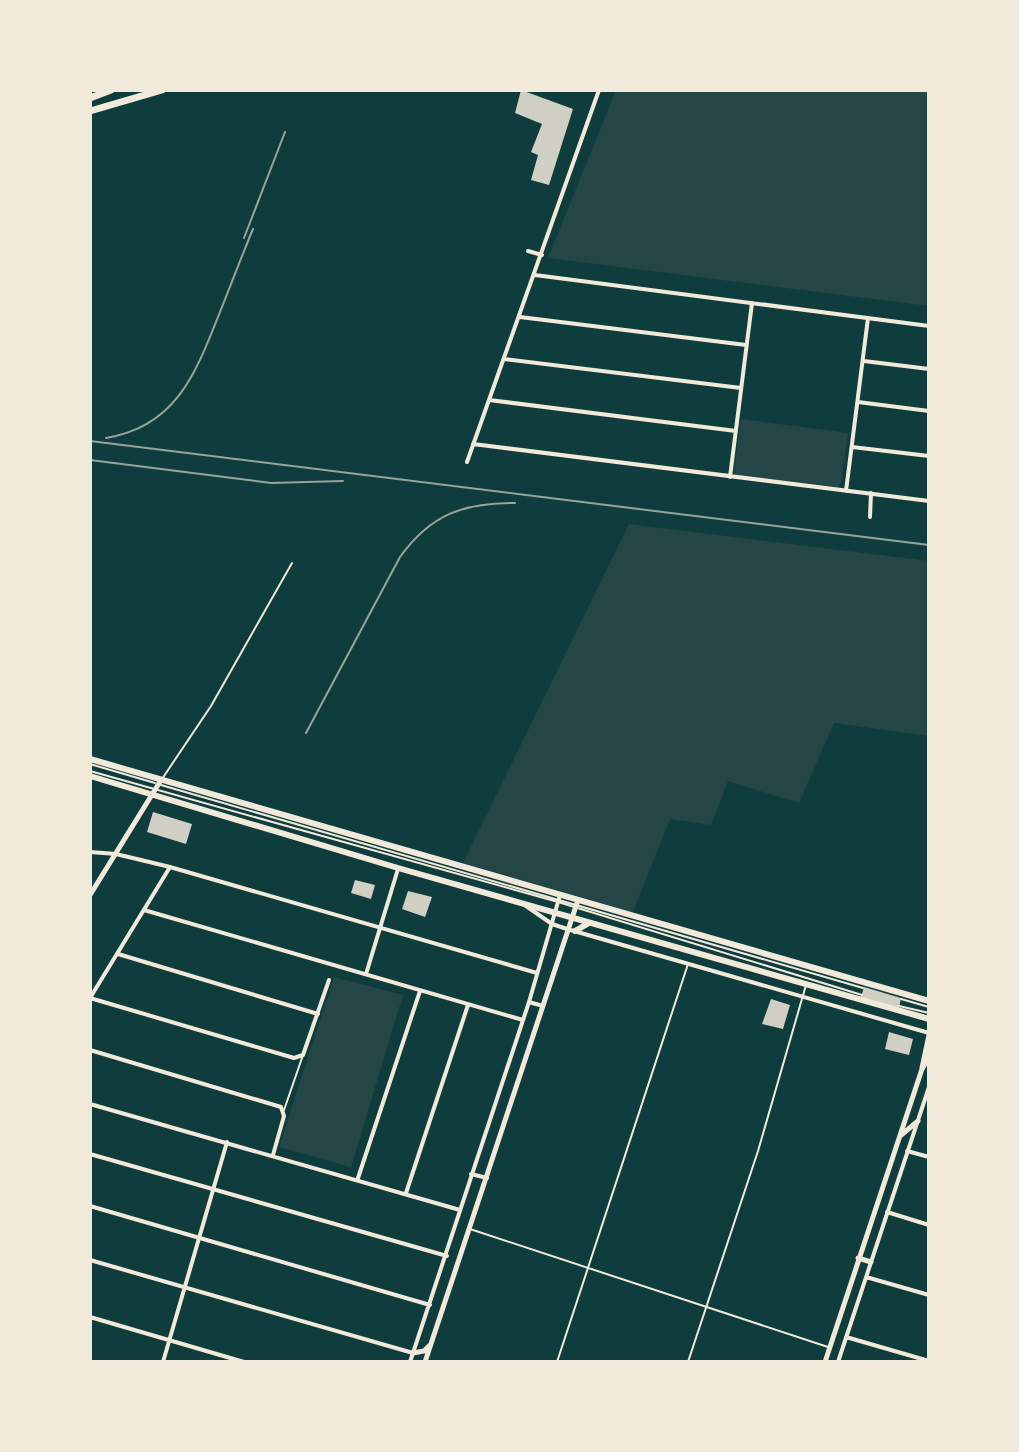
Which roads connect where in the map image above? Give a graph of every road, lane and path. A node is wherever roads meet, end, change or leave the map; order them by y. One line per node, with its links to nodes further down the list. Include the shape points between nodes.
1 (111, 90): 4 (highway)
2 (162, 90): 5 (highway)
3 (599, 90): 7 (street)
4 (90, 98)
5 (90, 111)
6 (528, 251): 7 (street)
7 (542, 255): 8 (street)
8 (535, 275): 9 (street); 10 (street)
9 (752, 303): 11 (street); 13 (street)
10 (520, 317): 13 (street); 14 (street)
11 (868, 318): 12 (street); 15 (street)
12 (929, 326)
13 (746, 345): 17 (street)
14 (504, 359): 17 (street); 18 (street)
15 (863, 360): 16 (street); 19 (street)
16 (929, 369)
17 (741, 388): 21 (street)
18 (489, 400): 21 (street); 22 (street)
19 (858, 402): 20 (street); 23 (street)
20 (929, 411)
21 (736, 431): 26 (street)
22 (473, 444): 25 (street); 26 (street)
23 (852, 447): 24 (street); 27 (street)
24 (929, 456)
25 (467, 462)
26 (730, 477): 27 (street)
27 (846, 491): 28 (street)
28 (871, 493): 29 (street); 30 (street)
29 (929, 501)
30 (870, 517)
31 (292, 563): 34 (lane, via 211,706)
32 (90, 761): 34 (main road)
33 (90, 774): 34 (main road)
34 (157, 787): 36 (street); 38 (main road); 40 (main road); 40 (lane)
35 (90, 852): 36 (street)
36 (116, 854): 37 (street); 39 (street)
37 (170, 867): 43 (street); 48 (street)
38 (398, 868): 41 (main road); 48 (street)
39 (90, 895)
40 (559, 899): 42 (main road); 44 (street)
41 (517, 900): 44 (main road); 47 (street)
42 (576, 904): 45 (street); 56 (lane); 58 (lane); 63 (main road)
43 (144, 910): 50 (street); 53 (street)
44 (555, 912): 45 (main road); 47 (street)
45 (571, 917): 46 (main road); 49 (street)
46 (591, 923): 49 (main road); 55 (main road)
47 (552, 924): 49 (street); 52 (street)
48 (379, 928): 52 (street); 53 (street)
49 (571, 930): 51 (street); 66 (street)
50 (118, 954): 60 (street); 68 (street)
51 (689, 964): 59 (street); 102 (lane)
52 (537, 973): 62 (street)
53 (366, 974): 57 (street)
54 (329, 980): 68 (street)
55 (806, 983): 59 (lane); 65 (main road)
56 (863, 988)
57 (420, 991): 64 (street); 89 (street)
58 (862, 995)
59 (803, 996): 69 (street); 107 (lane)
60 (90, 999): 74 (street, via 294,1058)
61 (901, 999): 63 (lane)
62 (529, 1002): 66 (street); 71 (street)
63 (929, 1004)
64 (468, 1005): 71 (street); 91 (street)
65 (879, 1005): 69 (main road); 70 (main road)
66 (543, 1006): 88 (street)
67 (899, 1006): 70 (lane)
68 (318, 1014): 74 (street)
69 (876, 1016): 72 (street)
70 (929, 1016)
71 (523, 1020): 87 (street)
72 (929, 1034): 76 (street)
73 (90, 1050): 79 (street)
74 (303, 1055): 79 (lane)
75 (929, 1057): 76 (street)
76 (922, 1069): 81 (street)
77 (929, 1087): 80 (street)
78 (90, 1104): 82 (street)
79 (284, 1111): 85 (street)
80 (918, 1121): 81 (street); 83 (street)
81 (900, 1137): 99 (street)
82 (227, 1142): 85 (street); 90 (street)
83 (907, 1151): 86 (street); 94 (street)
84 (90, 1154): 90 (street)
85 (273, 1155): 89 (street)
86 (929, 1157)
87 (471, 1174): 88 (street); 93 (street)
88 (487, 1178): 96 (street)
89 (357, 1179): 91 (street)
90 (213, 1190): 97 (street); 98 (street)
91 (406, 1193): 93 (street)
92 (90, 1206): 97 (street)
93 (460, 1210): 98 (street)
94 (887, 1212): 95 (street); 101 (street)
95 (929, 1225)
96 (470, 1229): 102 (lane); 111 (street)
97 (199, 1237): 104 (street); 106 (street)
98 (447, 1256): 106 (street)
99 (858, 1258): 101 (street); 112 (street)
100 (90, 1260): 104 (street)
101 (871, 1262): 103 (street)
102 (588, 1267): 107 (lane); 119 (lane)
103 (866, 1277): 105 (street); 109 (street)
104 (185, 1286): 110 (street); 113 (street)
105 (929, 1295)
106 (430, 1305): 113 (street)
107 (706, 1307): 112 (lane); 120 (lane)
108 (90, 1317): 110 (street)
109 (846, 1337): 114 (street); 122 (street)
110 (169, 1340): 115 (street); 116 (street)
111 (430, 1345): 113 (street); 118 (street)
112 (830, 1348): 121 (street)
113 (413, 1353): 117 (street); 118 (street)
114 (929, 1361)
115 (163, 1362)
116 (244, 1362)
117 (410, 1362)
118 (424, 1362)
119 (557, 1362)
120 (688, 1362)
121 (825, 1362)
122 (838, 1362)

